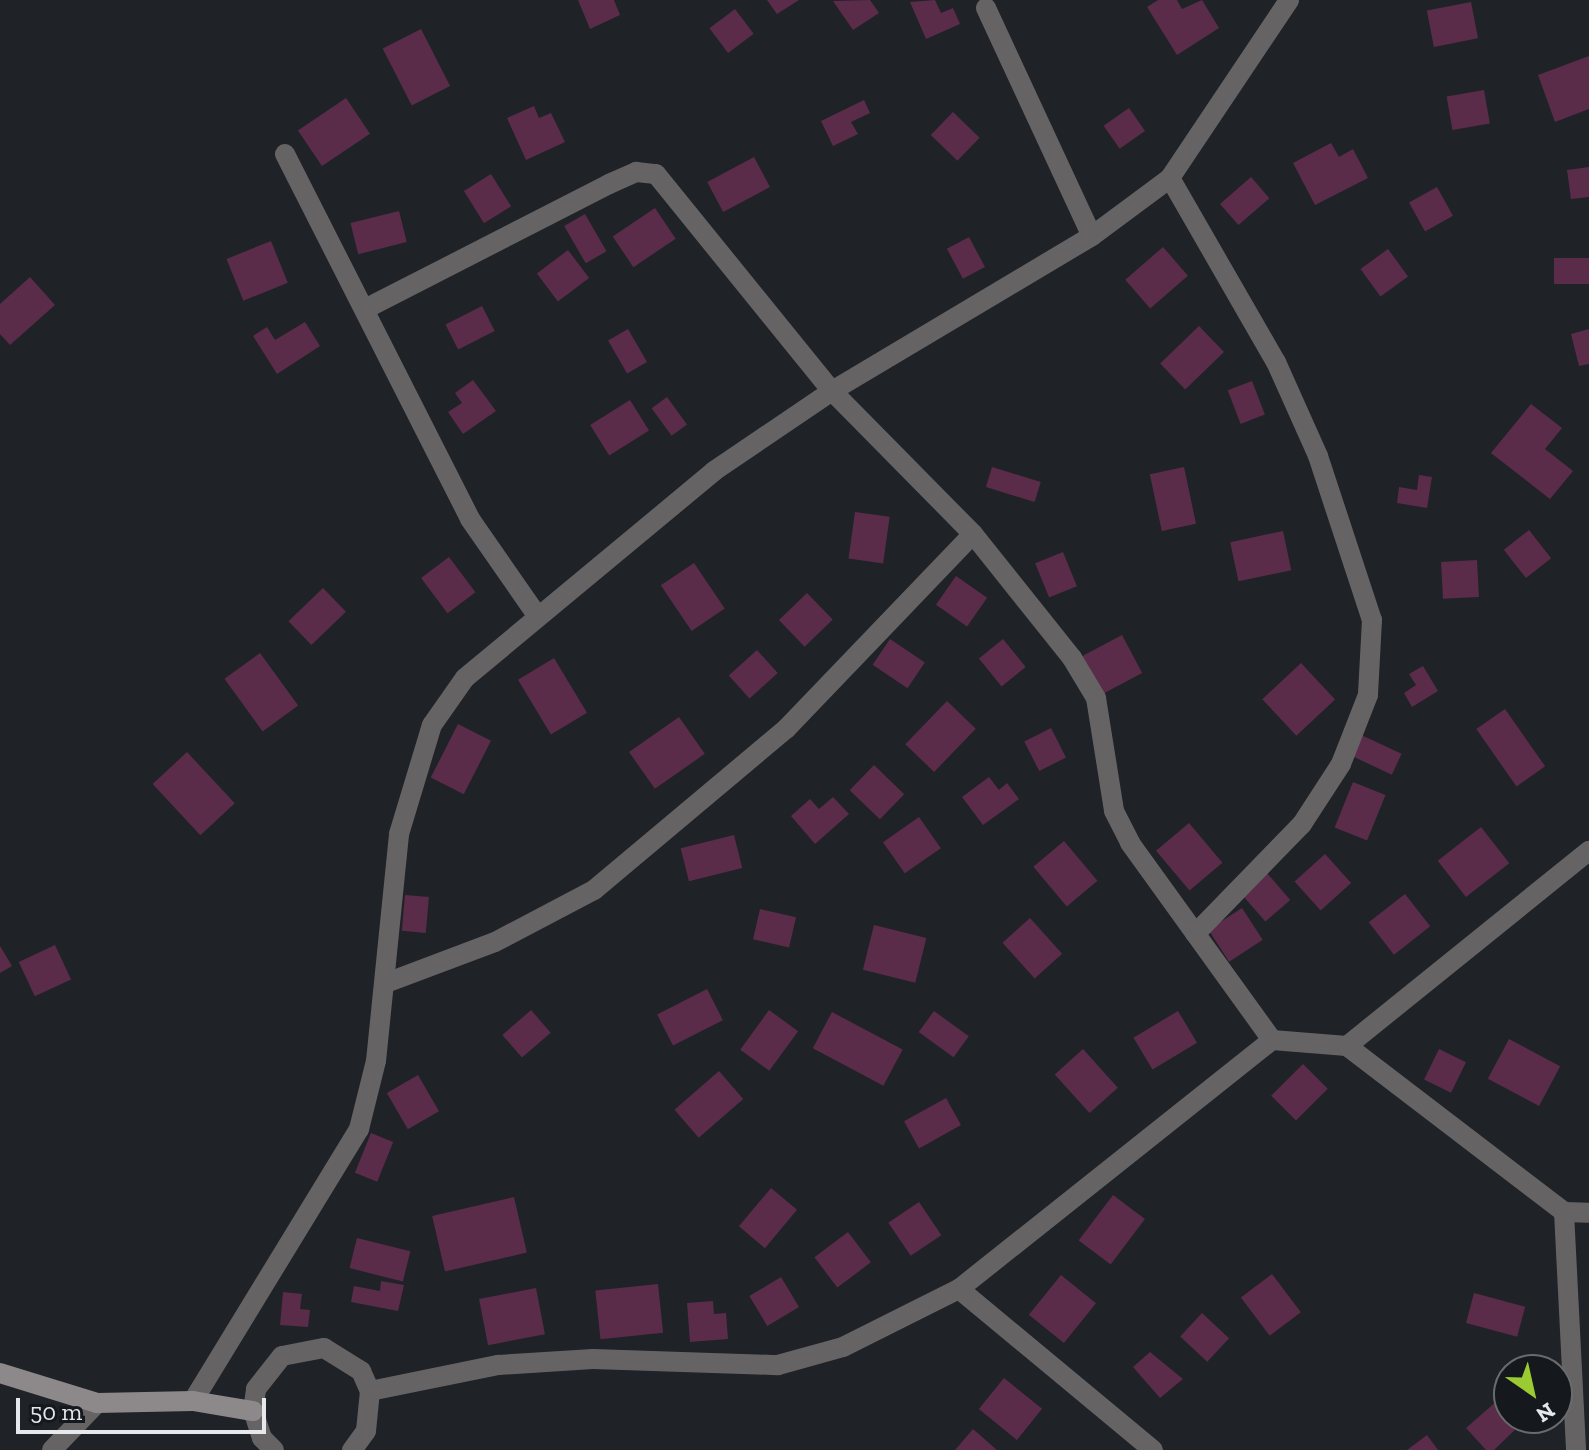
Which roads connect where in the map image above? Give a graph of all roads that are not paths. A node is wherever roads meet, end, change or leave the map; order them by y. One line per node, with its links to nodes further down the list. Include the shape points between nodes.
1 (1289, 0): 4 (street, via 1228,100)
2 (986, 8): 5 (street)
3 (285, 154): 6 (street)
4 (1170, 178): 5 (street); 11 (street, via 1276,362 1328,484 1372,620 1368,695 1341,764 1302,824)
5 (1092, 236): 7 (street)
6 (365, 309): 7 (street, via 609,184 636,172 656,174); 9 (street, via 470,519)
7 (832, 391): 8 (street); 9 (street, via 714,471)
8 (973, 534): 11 (street, via 1096,698 1114,811 1130,843); 12 (street, via 786,729 594,890 495,942)
9 (536, 614): 12 (street, via 465,678 432,725 399,834)
10 (1589, 851): 14 (street)
11 (1195, 934): 13 (street)
12 (386, 983): 20 (street, via 359,1129)
13 (1272, 1040): 14 (street); 17 (street)
14 (1347, 1046): 15 (street)
15 (1564, 1212): 16 (street); 27 (street)
16 (1589, 1213)
17 (959, 1289): 19 (street, via 843,1347 778,1365 593,1359 498,1365); 26 (street)
18 (0, 1373): 21 (street)
19 (370, 1391): 22 (street, via 345,1356 302,1348 266,1370); 25 (street, via 366,1431)
20 (193, 1401): 21 (street); 22 (street)
21 (97, 1403): 23 (street)
22 (253, 1411): 24 (street, via 262,1438)
23 (52, 1450)
24 (274, 1450)
25 (352, 1450)
26 (1153, 1450)
27 (1576, 1450)

